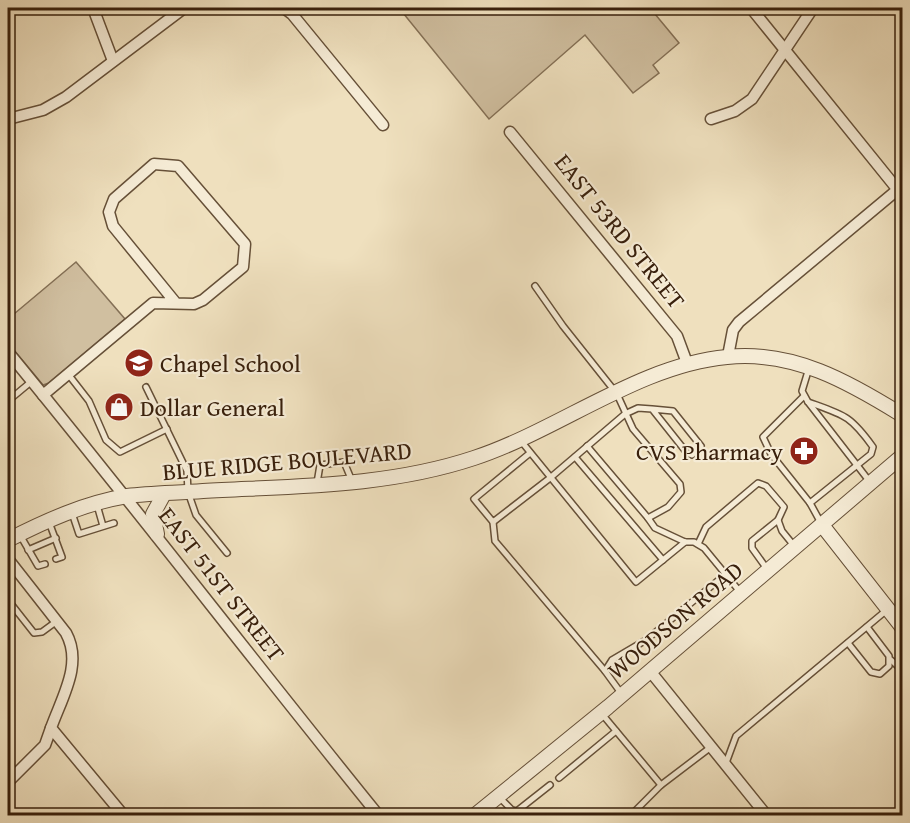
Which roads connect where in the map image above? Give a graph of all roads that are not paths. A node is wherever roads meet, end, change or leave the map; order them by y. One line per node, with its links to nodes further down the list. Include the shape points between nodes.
1 (93, 8): 7 (street)
2 (184, 8): 7 (street)
3 (284, 8): 10 (street)
4 (751, 8): 6 (street)
5 (813, 8): 6 (street)
6 (785, 52): 9 (street, via 752,99 735,111); 12 (street)
7 (113, 61): 8 (street, via 43,110)
8 (8, 119)
9 (711, 119)
10 (383, 125)
11 (510, 132): 17 (street, EAST 53RD STREET, via 676,336)
12 (900, 188): 16 (street, via 739,322 733,330)
13 (535, 286): 22 (lane)
14 (175, 302): 14 (street, via 194,304 203,300 243,267 245,244 178,166 154,164 114,199 109,212 113,226); 19 (street, via 153,303)
15 (8, 352): 20 (street, EAST 51ST STREET)
16 (728, 356): 17 (street, BLUE RIDGE BOULEVARD); 18 (street, BLUE RIDGE BOULEVARD)
17 (687, 363): 22 (street, BLUE RIDGE BOULEVARD)
18 (810, 366): 24 (lane, via 802,391); 28 (street, BLUE RIDGE BOULEVARD, via 853,384)
19 (68, 374): 23 (street); 29 (lane, via 89,401 106,440 120,452)
20 (32, 381): 23 (street, EAST 51ST STREET); 25 (lane)
21 (146, 387): 29 (lane)
22 (617, 394): 27 (lane); 30 (street, BLUE RIDGE BOULEVARD)
23 (43, 395): 42 (street, EAST 51ST STREET)
24 (806, 399): 35 (lane); 35 (lane, via 855,422 873,447); 43 (lane, via 763,437 771,454)
25 (8, 400)
26 (651, 409): 26 (lane, via 687,453 698,451 701,446 673,411); 27 (lane, via 638,408)
27 (625, 414): 31 (lane); 46 (lane, via 680,484 681,492 668,507)
28 (903, 415)
29 (167, 429): 40 (lane, via 187,471)
30 (521, 441): 32 (lane); 37 (street, BLUE RIDGE BOULEVARD, via 429,471)
31 (587, 446): 34 (lane); 46 (lane)
32 (530, 453): 36 (lane); 49 (lane, via 474,498)
33 (903, 456): 38 (street, WOODSON ROAD)
34 (575, 457): 36 (lane); 65 (lane)
35 (857, 466): 38 (lane); 43 (lane)
36 (550, 478): 49 (lane); 65 (lane, via 636,582)
37 (352, 482): 39 (street, BLUE RIDGE BOULEVARD); 39 (lane, via 344,462 320,465)
38 (871, 483): 51 (street, WOODSON ROAD)
39 (317, 484): 40 (street, BLUE RIDGE BOULEVARD)
40 (188, 492): 41 (street, BLUE RIDGE BOULEVARD); 60 (lane, via 196,515)
41 (164, 494): 42 (street, BLUE RIDGE BOULEVARD); 53 (street, via 153,514)
42 (126, 496): 44 (street, BLUE RIDGE BOULEVARD); 53 (street, EAST 51ST STREET)
43 (810, 503): 51 (lane)
44 (96, 504): 45 (street, BLUE RIDGE BOULEVARD); 52 (lane)
45 (72, 511): 48 (street, BLUE RIDGE BOULEVARD); 52 (lane, via 79,534)
46 (648, 518): 56 (lane, via 656,528)
47 (778, 520): 57 (lane, via 784,507 766,486 758,483 706,527); 58 (lane); 67 (lane, via 752,541 752,548)
48 (49, 521): 54 (street, BLUE RIDGE BOULEVARD); 55 (lane)
49 (493, 522): 78 (lane, via 495,541)
50 (114, 524): 52 (lane)
51 (822, 525): 58 (street, WOODSON ROAD); 71 (street)
52 (103, 526)
53 (157, 534): 91 (street, EAST 51ST STREET)
54 (14, 537): 59 (lane)
55 (56, 538): 59 (lane); 63 (lane, via 62,557)
56 (685, 542): 57 (lane); 65 (lane)
57 (698, 544): 68 (lane)
58 (795, 547): 67 (street, WOODSON ROAD)
59 (28, 550): 64 (lane)
60 (226, 553)
61 (42, 557): 64 (lane)
62 (8, 559): 72 (street)
63 (56, 559)
64 (34, 560): 66 (lane, via 38,566)
65 (663, 560)
66 (45, 564)
67 (768, 570): 69 (street, WOODSON ROAD)
68 (726, 574): 69 (lane); 78 (lane, via 646,640 612,660)
69 (741, 593): 79 (street, WOODSON ROAD)
70 (8, 600): 72 (lane, via 34,633)
71 (888, 609): 73 (lane); 74 (street)
72 (57, 621): 82 (street, via 73,646 75,658)
73 (867, 627): 75 (lane); 76 (lane)
74 (903, 627)
75 (848, 643): 76 (lane, via 871,672 880,674); 85 (lane, via 736,736)
76 (891, 660): 77 (lane)
77 (902, 669)
78 (605, 671): 80 (lane)
79 (650, 671): 80 (street, WOODSON ROAD); 84 (street)
80 (622, 695): 81 (street, WOODSON ROAD)
81 (601, 713): 83 (lane); 90 (street, WOODSON ROAD)
82 (51, 728): 87 (street, via 45,745); 92 (street)
83 (616, 731): 86 (lane); 89 (lane)
84 (712, 746): 85 (street); 89 (lane)
85 (726, 763): 95 (street)
86 (559, 778)
87 (8, 782)
88 (550, 785): 90 (lane, via 517,811)
89 (662, 785): 94 (lane)
90 (498, 796): 93 (street, WOODSON ROAD)
91 (376, 814)
92 (124, 816)
93 (474, 816)
94 (630, 816)
95 (767, 816)

